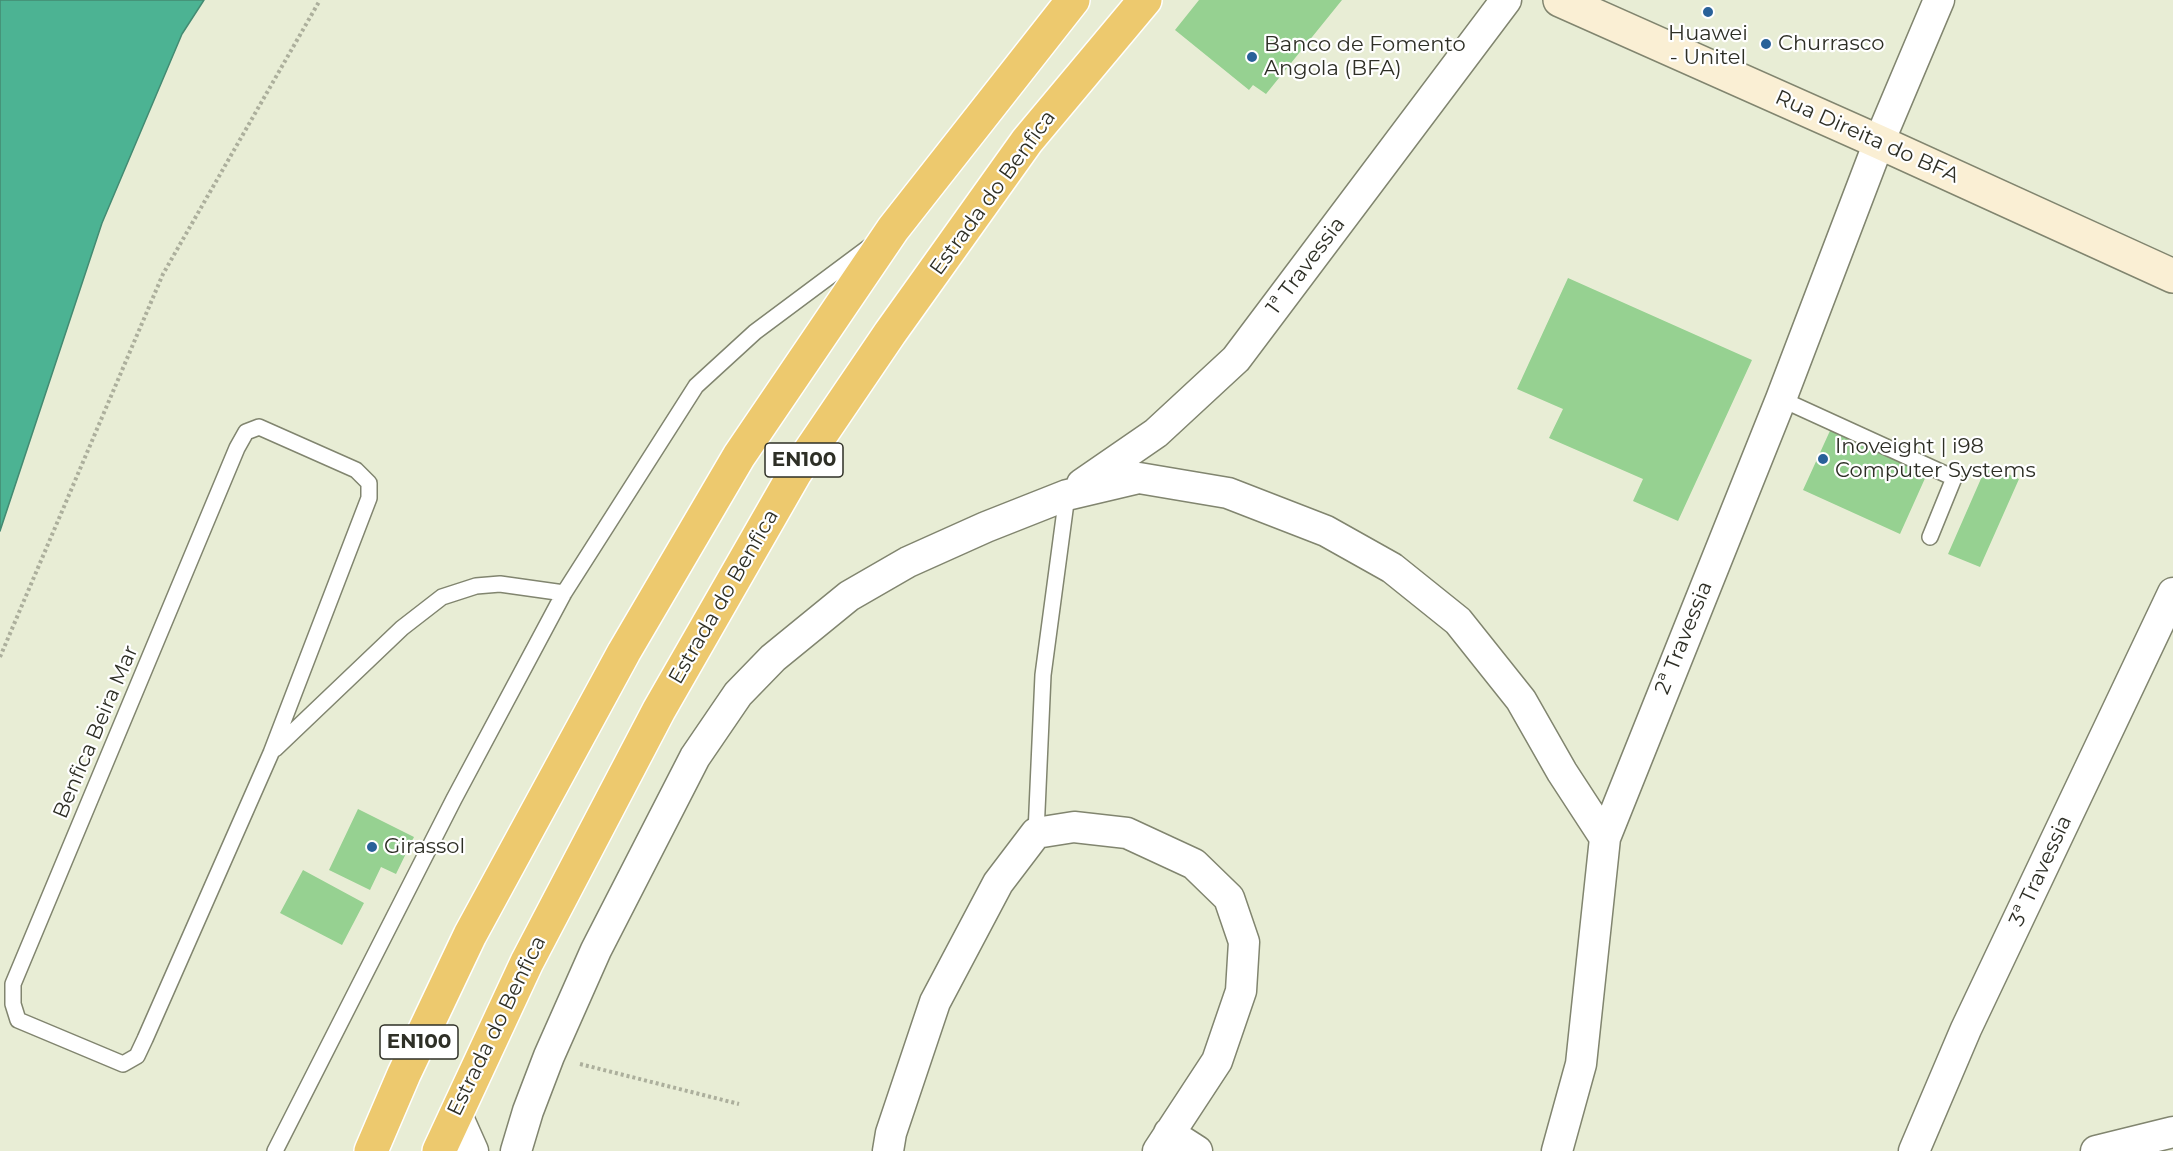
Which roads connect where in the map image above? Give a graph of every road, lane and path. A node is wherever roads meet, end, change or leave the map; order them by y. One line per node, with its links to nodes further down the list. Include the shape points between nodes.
1 (320, 0): 15 (path, via 162,274)
2 (1073, 0): 8 (highway, EN100)
3 (1145, 0): 21 (highway, Estrada do Benfica / EN100, via 1027,141 795,472 659,710 527,962)
4 (1506, 0): 11 (street, 1ª Travessia, via 1236,359 1156,433)
5 (1560, 0): 7 (main road, Rua Direita do BFA)
6 (1939, 0): 7 (street, 2ª Travessia)
7 (1879, 142): 9 (main road, Rua Direita do BFA); 10 (street, 2ª Travessia)
8 (893, 229): 13 (lane, via 755,332 696,387); 25 (highway, EN100, via 739,456 624,652 470,935)
9 (2173, 276)
10 (1781, 399): 12 (lane, via 1954,478); 18 (street, 2ª Travessia)
11 (1067, 495): 17 (lane, via 1043,675); 18 (street, via 1139,477 1228,493 1326,531 1392,568 1458,621 1521,700); 19 (street, via 908,562 849,596 773,658 738,694 695,757 596,950)
12 (1930, 537)
13 (564, 593): 16 (lane, Benfica Beira Mar, via 500,584 476,586 442,597 402,628); 24 (lane)
14 (2172, 595): 32 (street, 3ª Travessia, via 1966,1029)
15 (0, 657)
16 (271, 753): 16 (lane, Benfica Beira Mar, via 369,498 369,483 356,470 259,427 246,432 237,448 14,984 13,1004 18,1020 123,1064 137,1056)
17 (1036, 833): 23 (street, via 1074,827 1127,833 1194,864 1229,898 1244,942 1241,992 1217,1061); 29 (street, via 998,883 935,1002)
18 (1605, 838): 31 (street, 2ª Travessia, via 1581,1064)
19 (549, 1056): 20 (path); 28 (street)
20 (739, 1104)
21 (456, 1113): 26 (highway, Estrada do Benfica / EN100); 27 (street)
22 (2173, 1132): 33 (street)
23 (1164, 1142): 30 (street)
24 (274, 1151)
25 (371, 1151)
26 (438, 1151)
27 (473, 1151)
28 (516, 1151)
29 (888, 1151)
30 (1197, 1151)
31 (1557, 1151)
32 (1914, 1151)
33 (2096, 1151)

